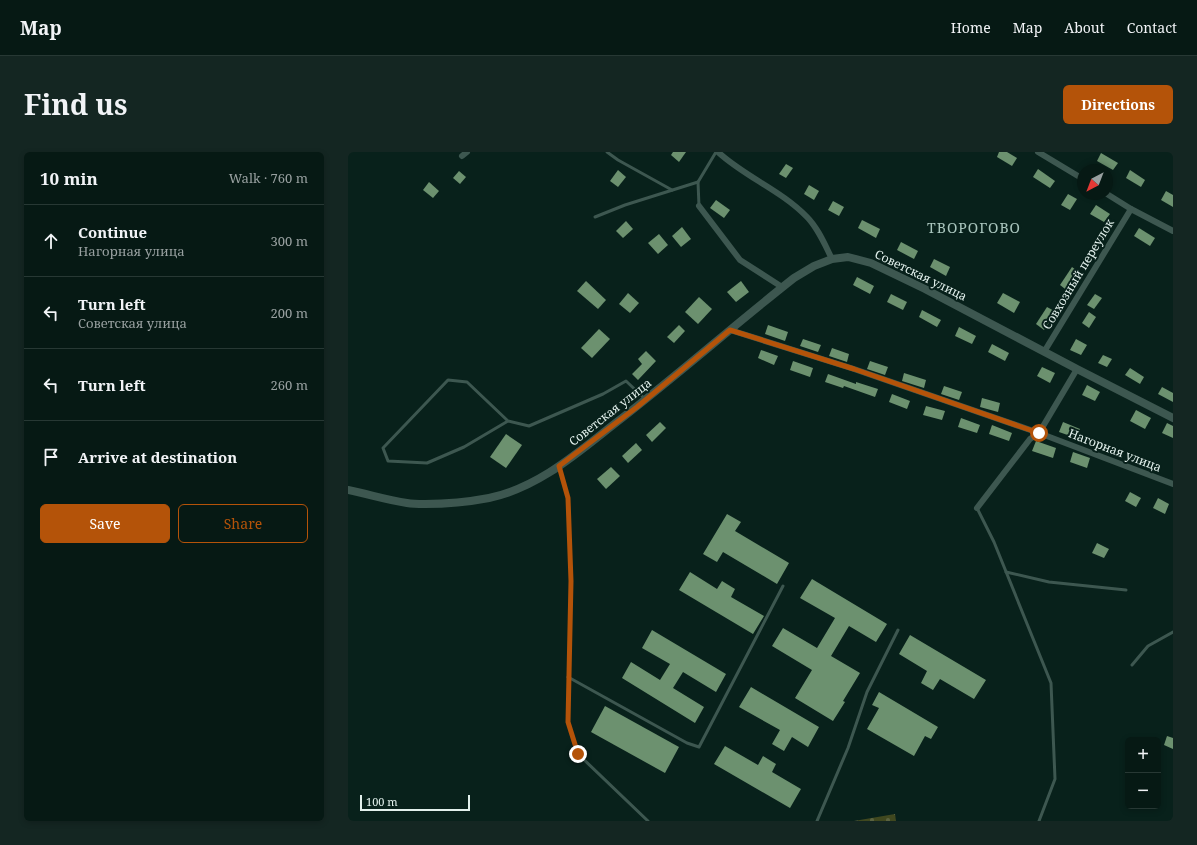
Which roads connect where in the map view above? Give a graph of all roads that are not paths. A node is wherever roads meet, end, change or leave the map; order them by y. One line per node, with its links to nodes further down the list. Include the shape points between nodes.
1 (607, 152): 6 (lane)
2 (717, 152): 5 (lane); 12 (street, via 793,204 809,218)
3 (1038, 152): 4 (street)
4 (1077, 176)
5 (698, 182): 6 (lane); 8 (lane)
6 (672, 190): 10 (lane)
7 (1113, 198): 9 (street)
8 (699, 206): 13 (street, via 740,260)
9 (1131, 208): 11 (street); 15 (street, Совхозный переулок)
10 (595, 217)
11 (1173, 231)
12 (832, 259): 13 (street, Советская улица, via 814,266); 15 (street, Советская улица, via 848,258 871,263)
13 (782, 287): 14 (street, Советская улица)
14 (730, 330): 17 (street, Советская улица); 20 (street, Нагорная улица, via 854,369)
15 (1044, 352): 16 (street, Советская улица)
16 (1077, 369): 18 (street, Советская улица); 20 (street)
17 (645, 400): 19 (lane, via 626,381 603,394 529,426); 21 (street, Советская улица)
18 (1173, 418)
19 (508, 421): 19 (lane, via 467,382 448,380 383,448 388,461 426,463 464,447)
20 (1039, 433): 22 (street, Нагорная улица); 24 (street, via 1030,438)
21 (559, 466): 23 (street, Советская улица, via 514,491 455,503 408,504); 31 (lane, via 568,498 571,581)
22 (1173, 484)
23 (348, 490)
24 (977, 508): 25 (lane)
25 (1006, 572): 27 (lane, via 1049,582); 34 (lane, via 1051,683 1055,779)
26 (783, 586): 31 (lane, via 699,747 687,743)
27 (1126, 590)
28 (898, 630): 33 (lane, via 868,692)
29 (1173, 632): 30 (lane, via 1148,646)
30 (1132, 665)
31 (568, 677): 32 (lane, via 568,722 578,754)
32 (648, 821)
33 (817, 821)
34 (1039, 821)

